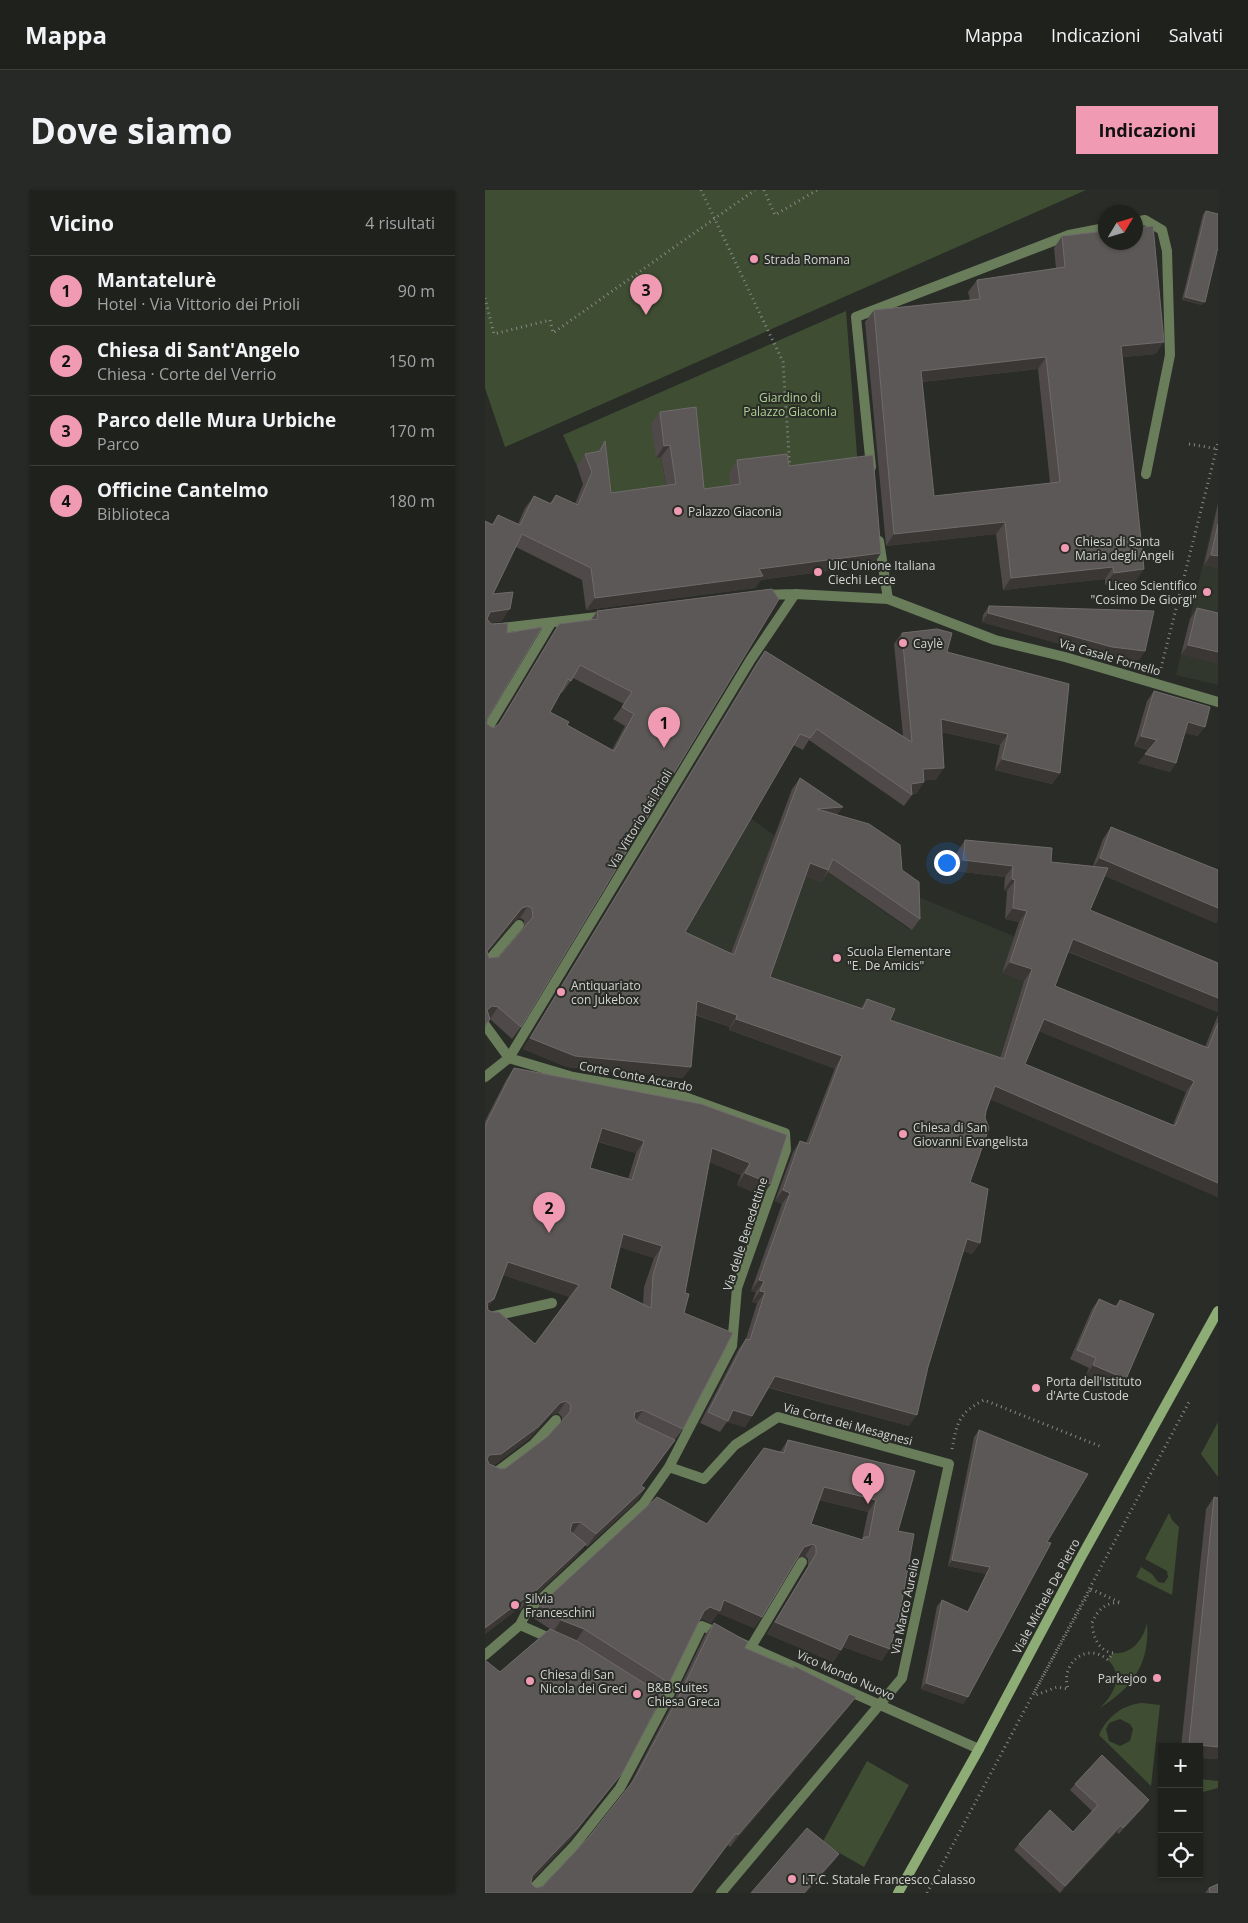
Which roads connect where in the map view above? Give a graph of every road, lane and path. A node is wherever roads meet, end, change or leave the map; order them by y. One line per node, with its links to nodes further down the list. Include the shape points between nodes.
1 (701, 190): 5 (path)
2 (755, 190): 5 (path)
3 (764, 190): 4 (path, via 775,214)
4 (817, 190)
5 (715, 218): 8 (path, via 553,333 550,320 494,334); 12 (path, via 783,362)
6 (1143, 220): 13 (street, via 1162,230 1167,251 1170,355)
7 (1098, 229): 14 (street, via 1069,235 856,317)
8 (485, 298)
9 (1218, 443): 22 (path)
10 (1189, 444): 11 (path)
11 (1218, 449)
12 (791, 474)
13 (1146, 474)
14 (872, 480)
15 (877, 528): 18 (street)
16 (795, 594): 17 (street, Via Casale Fornello); 18 (street, Via Casale Fornello); 28 (street, Via Vittorio dei Prioli, via 751,659)
17 (753, 596)
18 (887, 599): 22 (street, Via Casale Fornello, via 995,640)
19 (619, 614): 20 (street)
20 (551, 623): 21 (street); 24 (street)
21 (485, 630)
22 (1157, 682): 23 (street, Via Casale Fornello)
23 (1218, 702)
24 (485, 733)
25 (519, 925): 26 (street)
26 (485, 965)
27 (485, 1025): 28 (street)
28 (509, 1058): 29 (street); 30 (street, Corte Conte Accardo, via 573,1077 682,1096)
29 (485, 1077)
30 (785, 1133): 38 (street, Via delle Benedettine, via 786,1150 737,1288 732,1346 692,1424 675,1448)
31 (552, 1303): 33 (street)
32 (1218, 1311): 47 (street, Viale Michele De Pietro)
33 (485, 1318)
34 (1191, 1398): 51 (path)
35 (556, 1420): 39 (street, via 535,1444 494,1474)
36 (1102, 1447): 37 (path, via 984,1400 967,1409 956,1431)
37 (949, 1464): 38 (street, Via Corte dei Mesagnesi, via 778,1417 735,1444 703,1479); 46 (street, Via Marco Aurelio, via 902,1678)
38 (669, 1467): 41 (street, via 643,1504 585,1553 527,1613)
39 (485, 1472)
40 (802, 1562): 43 (street)
41 (520, 1625): 42 (street); 44 (street)
42 (563, 1644)
43 (751, 1647): 46 (street, Vico Mondo Nuovo); 48 (street, Vico Mondo Nuovo, via 702,1626 620,1788 574,1846)
44 (485, 1655)
45 (1034, 1693): 45 (path, via 1057,1687 1068,1689 1065,1680 1067,1670 1081,1654 1098,1654 1108,1660 1113,1653 1097,1643 1092,1623 1106,1605 1121,1603 1093,1589 1088,1592)
46 (882, 1704): 47 (street, Vico Mondo Nuovo); 49 (street, Via Marco Aurelio)
47 (979, 1749): 50 (street, Viale Michele De Pietro)
48 (529, 1893)
49 (721, 1893)
50 (898, 1893)
51 (927, 1893)

